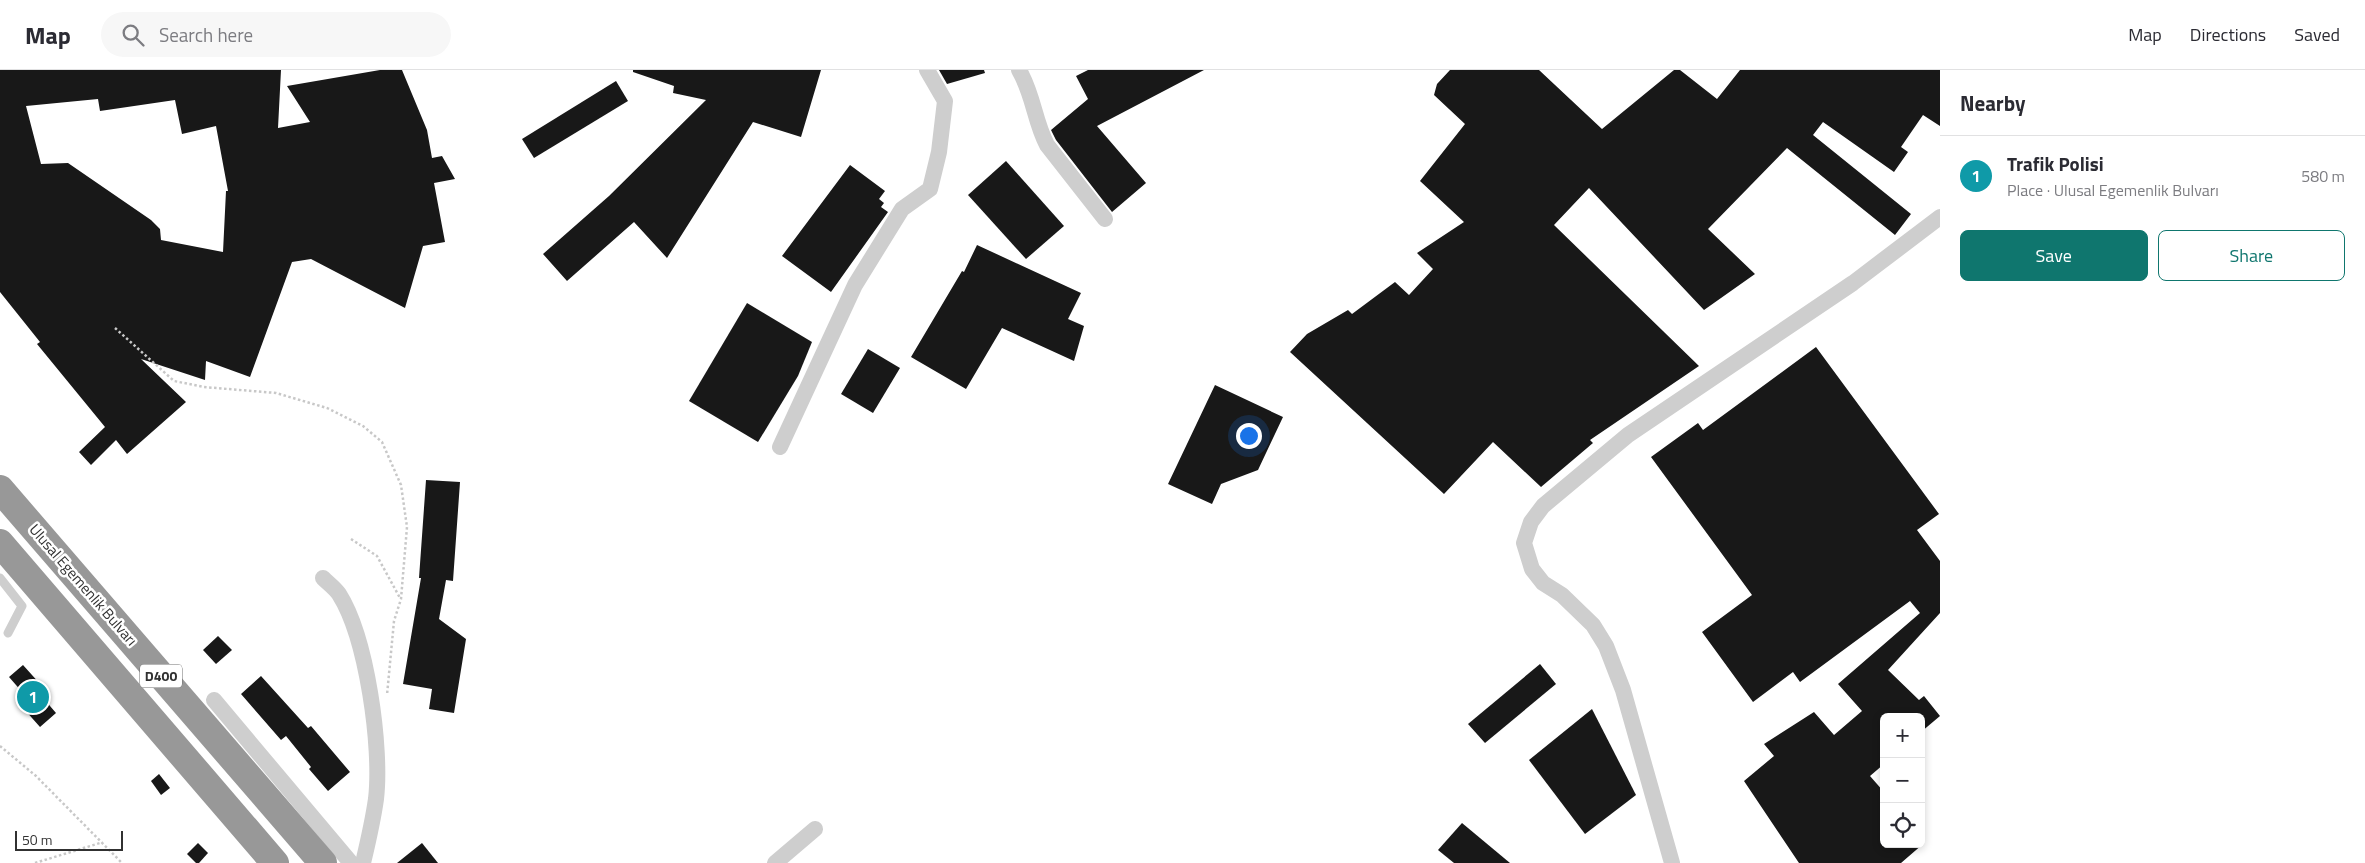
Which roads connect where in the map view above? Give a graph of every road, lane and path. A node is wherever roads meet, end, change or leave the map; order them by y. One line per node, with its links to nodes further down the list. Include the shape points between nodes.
1 (927, 70): 6 (street, via 945,100 939,152 930,189 902,210 855,285)
2 (1019, 70): 4 (street, via 1029,87 1047,145)
3 (1940, 217): 28 (street, via 1853,283 1628,435 1543,506 1531,522 1524,543 1532,570 1593,626 1606,646 1623,690)
4 (1105, 220)
5 (115, 328): 13 (path, via 174,381 276,393 327,408 363,426 382,442 401,485 407,526)
6 (780, 447)
7 (0, 489): 24 (highway, Ulusal Egemenlik Bulvarı / D400)
8 (351, 539): 13 (path, via 377,556)
9 (0, 542): 23 (highway, D400)
10 (0, 561): 22 (street)
11 (0, 578): 14 (lane, via 22,606)
12 (323, 578): 26 (street, via 338,594 357,633 367,676 377,763 376,799)
13 (401, 599): 16 (path, via 394,621)
14 (8, 633)
15 (214, 700): 25 (street)
16 (386, 704)
17 (0, 746): 19 (path, via 36,776)
18 (815, 829): 27 (street)
19 (101, 843): 20 (path); 21 (path)
20 (35, 863)
21 (122, 863)
22 (260, 863)
23 (275, 863)
24 (323, 863)
25 (351, 863)
26 (363, 863)
27 (774, 863)
28 (1672, 863)

